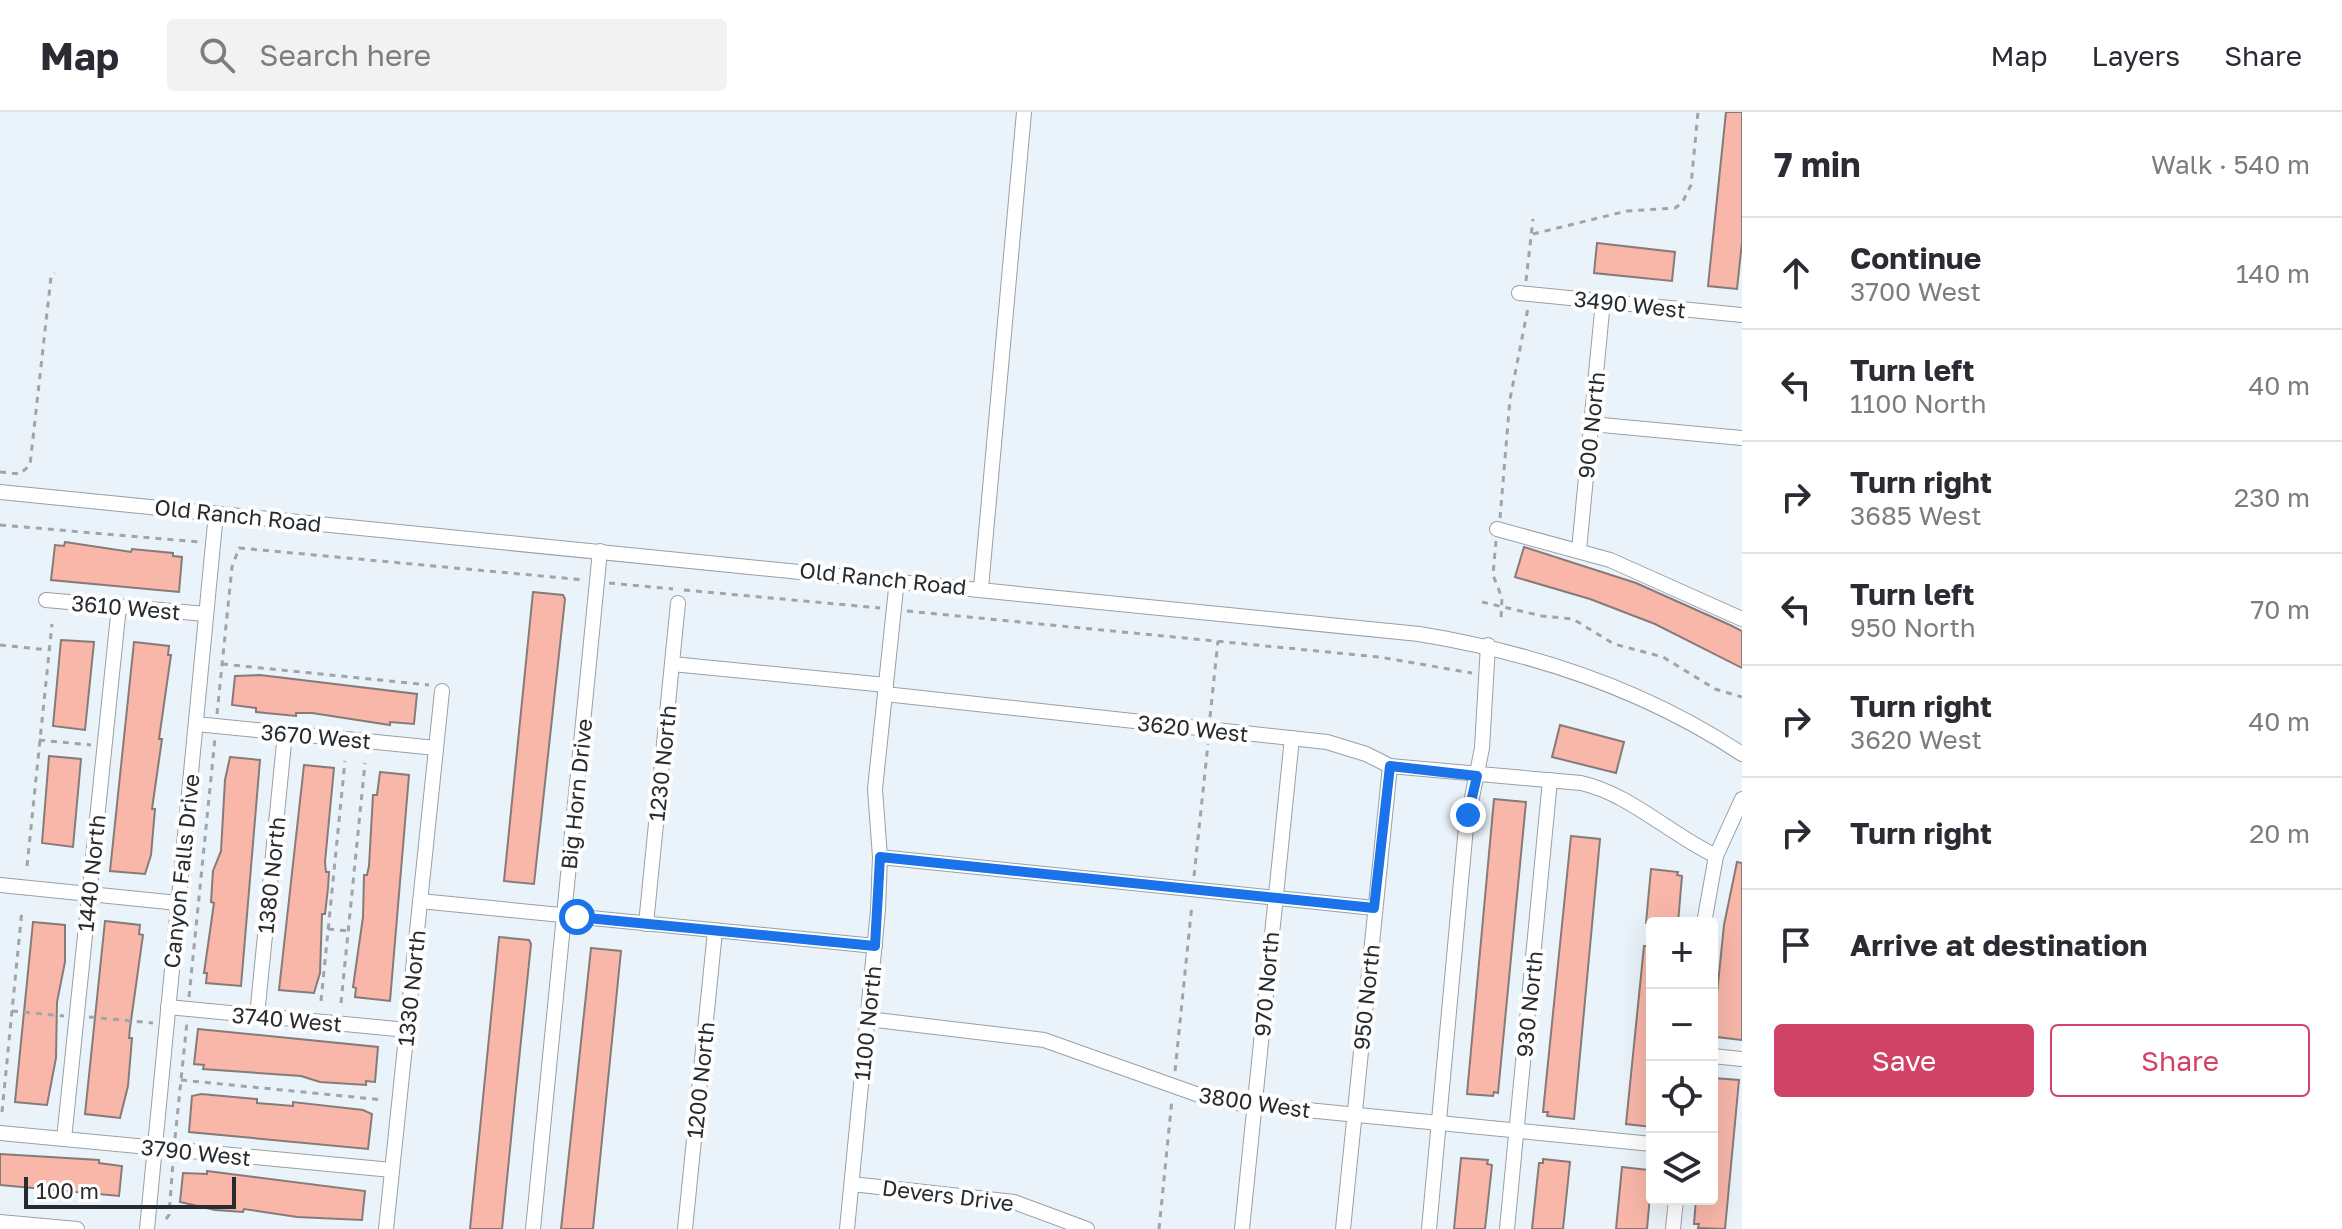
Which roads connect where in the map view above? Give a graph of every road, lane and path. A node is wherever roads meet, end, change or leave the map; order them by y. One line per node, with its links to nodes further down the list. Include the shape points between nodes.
1 (1024, 112): 23 (street)
2 (1698, 112): 4 (path, via 1691,185 1682,203)
3 (1533, 219): 4 (path)
4 (1532, 234): 6 (path)
5 (55, 273): 12 (path, via 30,465 20,474)
6 (1523, 287): 7 (street, 3490 West)
7 (1603, 301): 9 (street, 3490 West); 10 (street, 900 North)
8 (1529, 305): 16 (path, via 1510,399)
9 (1742, 315)
10 (1591, 424): 11 (street); 18 (street, 900 North)
11 (1742, 438)
12 (0, 472)
13 (0, 492): 14 (street, Old Ranch Road)
14 (216, 513): 19 (street, Old Ranch Road); 30 (street, Canyon Falls Drive)
15 (0, 525): 17 (path)
16 (1498, 529): 18 (street); 28 (path, via 1493,575)
17 (195, 542)
18 (1579, 550): 32 (street, via 1654,577)
19 (600, 551): 21 (street, Old Ranch Road); 73 (street, Big Horn Drive)
20 (577, 579): 38 (path, via 239,548 232,567)
21 (897, 579): 23 (street, Old Ranch Road); 29 (street, 1100 North)
22 (622, 585): 29 (path)
23 (981, 588): 36 (street, Old Ranch Road)
24 (46, 600): 27 (street, 3610 West)
25 (1482, 602): 28 (path)
26 (678, 603): 39 (street, 1230 North)
27 (119, 606): 30 (street, 3610 West); 66 (street, 1440 North)
28 (1503, 608): 31 (path); 43 (path, via 1573,619 1614,644 1663,657 1715,689)
29 (894, 610): 34 (path); 42 (street, 1100 North)
30 (206, 614): 46 (street, Canyon Falls Drive)
31 (1501, 619)
32 (1742, 619)
33 (52, 624): 37 (path)
34 (1218, 641): 40 (path, via 1379,657); 44 (path)
35 (0, 645): 37 (path)
36 (1488, 645): 54 (street, Old Ranch Road, via 1617,687); 58 (street)
37 (48, 650): 50 (path)
38 (222, 664): 41 (path); 45 (path)
39 (672, 664): 42 (street, 3620 West); 75 (street, 1230 North)
40 (1472, 673)
41 (441, 689): 53 (street, 1330 North)
42 (885, 690): 49 (street, 3620 West); 62 (street, 1100 North, via 875,798)
43 (1742, 697)
44 (1210, 716)
45 (217, 718)
46 (196, 724): 47 (street, 3670 West); 69 (street, Canyon Falls Drive)
47 (285, 733): 53 (street, 3670 West); 85 (street, 1380 North)
48 (215, 736): 80 (path)
49 (1292, 738): 57 (street, 3620 West, via 1327,742); 67 (street, 970 North)
50 (39, 740): 52 (path); 63 (path)
51 (1208, 742): 64 (path)
52 (96, 746)
53 (436, 748): 68 (street, 1330 North)
54 (1742, 754)
55 (345, 761): 76 (path)
56 (365, 763): 77 (path)
57 (1390, 766): 58 (street, 3620 West); 71 (street, 950 North)
58 (1477, 776): 59 (street, 3620 West); 101 (street, via 1466,827)
59 (1550, 780): 61 (street, 3620 West, via 1608,792); 102 (street, 930 North)
60 (1742, 799): 61 (street)
61 (1716, 856): 74 (street)
62 (880, 857): 67 (street); 79 (street, 1100 North)
63 (27, 866)
64 (1195, 872)
65 (0, 885): 66 (street)
66 (89, 894): 69 (street); 104 (street, 1440 North)
67 (1275, 896): 71 (street); 98 (street, 970 North)
68 (420, 901): 73 (street); 91 (street, 1330 North)
69 (178, 903): 83 (street, Canyon Falls Drive)
70 (1192, 903): 94 (path)
71 (1374, 908): 100 (street, 950 North)
72 (22, 910): 84 (path)
73 (564, 916): 75 (street); 116 (street, Big Horn Drive)
74 (1705, 917)
75 (646, 924): 78 (street)
76 (328, 929): 77 (path); 81 (path)
77 (348, 931): 82 (path)
78 (715, 931): 79 (street); 117 (street, 1200 North)
79 (875, 946): 89 (street, 1100 North)
80 (189, 1001)
81 (321, 1001)
82 (341, 1003)
83 (168, 1007): 85 (street, 3740 West); 106 (street, Canyon Falls Drive)
84 (12, 1011): 86 (path); 99 (path)
85 (257, 1016): 91 (street, 3740 West)
86 (68, 1017)
87 (85, 1017): 90 (path)
88 (187, 1018): 95 (path)
89 (868, 1019): 98 (street, 3800 West, via 1044,1040 1199,1095); 109 (street, 1100 North)
90 (154, 1023)
91 (407, 1030): 108 (street, 1330 North)
92 (1718, 1057): 93 (street)
93 (1742, 1059)
94 (1175, 1072)
95 (181, 1080): 96 (path); 107 (path)
96 (384, 1100)
97 (1172, 1101): 120 (path)
98 (1255, 1105): 100 (street, 3800 West); 121 (street, 970 North)
99 (2, 1112)
100 (1354, 1114): 101 (street, 3800 West); 122 (street, 950 North)
101 (1439, 1123): 102 (street, 3800 West); 123 (street)
102 (1516, 1130): 105 (street, 3800 West); 124 (street, 930 North)
103 (0, 1133): 104 (street, 3790 West)
104 (64, 1139): 106 (street, 3790 West)
105 (1646, 1143)
106 (154, 1147): 107 (street, 3790 West); 114 (street, Canyon Falls Drive)
107 (174, 1149): 108 (street, 3790 West); 111 (path)
108 (392, 1170): 115 (street, 1330 North)
109 (852, 1184): 118 (street, 1100 North); 119 (street, Devers Drive, via 1014,1202)
110 (1675, 1205): 125 (street)
111 (166, 1219)
112 (0, 1222): 113 (street)
113 (77, 1229)
114 (147, 1229)
115 (386, 1229)
116 (533, 1229)
117 (685, 1229)
118 (847, 1229)
119 (1087, 1229)
120 (1159, 1229)
121 (1242, 1229)
122 (1343, 1229)
123 (1429, 1229)
124 (1507, 1229)
125 (1673, 1229)

